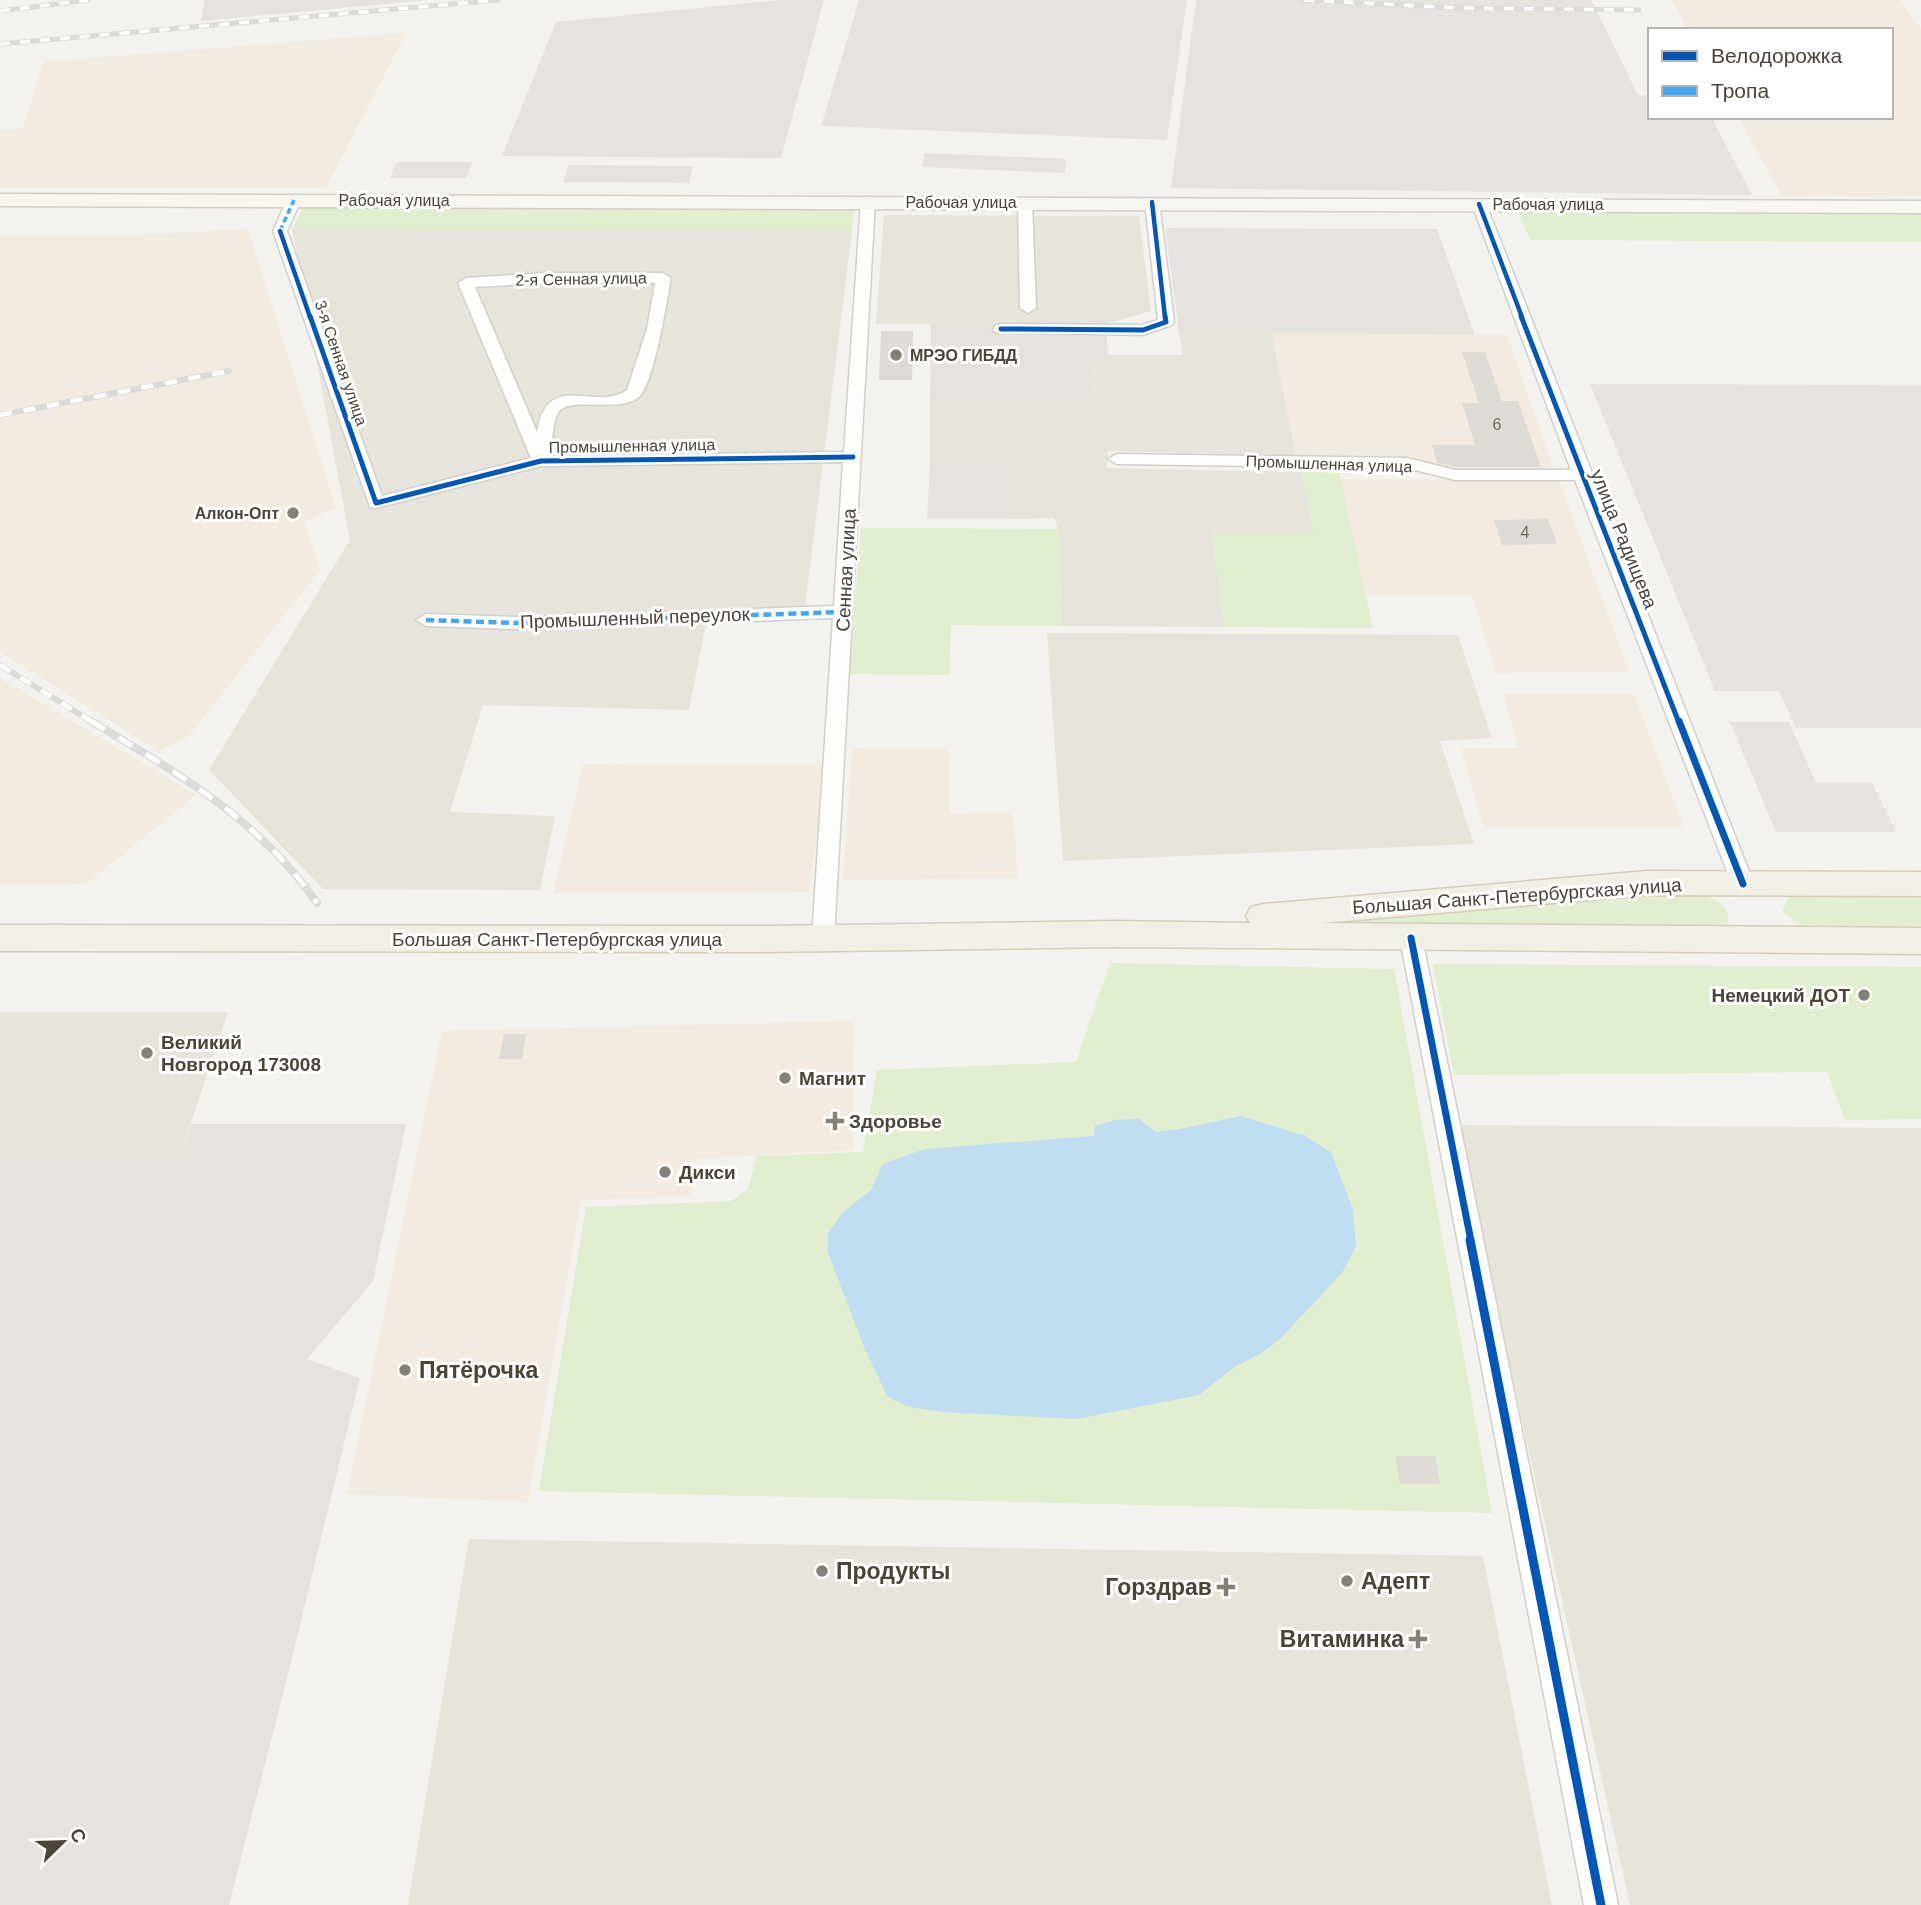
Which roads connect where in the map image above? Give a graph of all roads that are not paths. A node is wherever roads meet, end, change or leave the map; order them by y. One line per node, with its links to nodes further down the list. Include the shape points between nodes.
1 (0, 200): 2 (main road, Рабочая улица)
2 (294, 200): 3 (main road, Рабочая улица); 8 (street)
3 (868, 201): 4 (main road, Рабочая улица); 11 (street, Сенная улица)
4 (1025, 202): 5 (main road, Рабочая улица); 9 (street)
5 (1152, 202): 6 (main road, Рабочая улица); 10 (street, via 1166,323 1143,330)
6 (1479, 204): 7 (main road, Рабочая улица); 14 (street, улица Радищева)
7 (1921, 207)
8 (280, 231): 15 (street, 3-я Сенная улица)
9 (1028, 308)
10 (1001, 329)
11 (853, 457): 13 (street, Промышленная улица); 16 (street, Сенная улица)
12 (1117, 459): 14 (street, Промышленная улица, via 1407,463 1455,475)
13 (541, 461): 13 (street, 2-я Сенная улица, via 553,407 572,401 622,400 635,392 663,278 466,283); 15 (street, Промышленная улица)
14 (1582, 475): 18 (street, улица Радищева)
15 (376, 503)
16 (844, 612): 17 (street, Промышленный переулок, via 516,623); 22 (street, Сенная улица)
17 (426, 620)
18 (1743, 884): 19 (main road, Большая Санкт-Петербургская улица); 20 (main road, Большая Санкт-Петербургская улица, via 1647,883 1237,918); 24 (main road)
19 (1921, 884)
20 (1114, 934): 22 (main road, Большая Санкт-Петербургская улица); 23 (main road, Большая Санкт-Петербургская улица)
21 (0, 938): 22 (main road, Большая Санкт-Петербургская улица)
22 (823, 938)
23 (1411, 938): 24 (main road, Большая Санкт-Петербургская улица); 26 (street)
24 (1763, 940): 25 (main road, Большая Санкт-Петербургская улица)
25 (1921, 941)
26 (1601, 1905)

